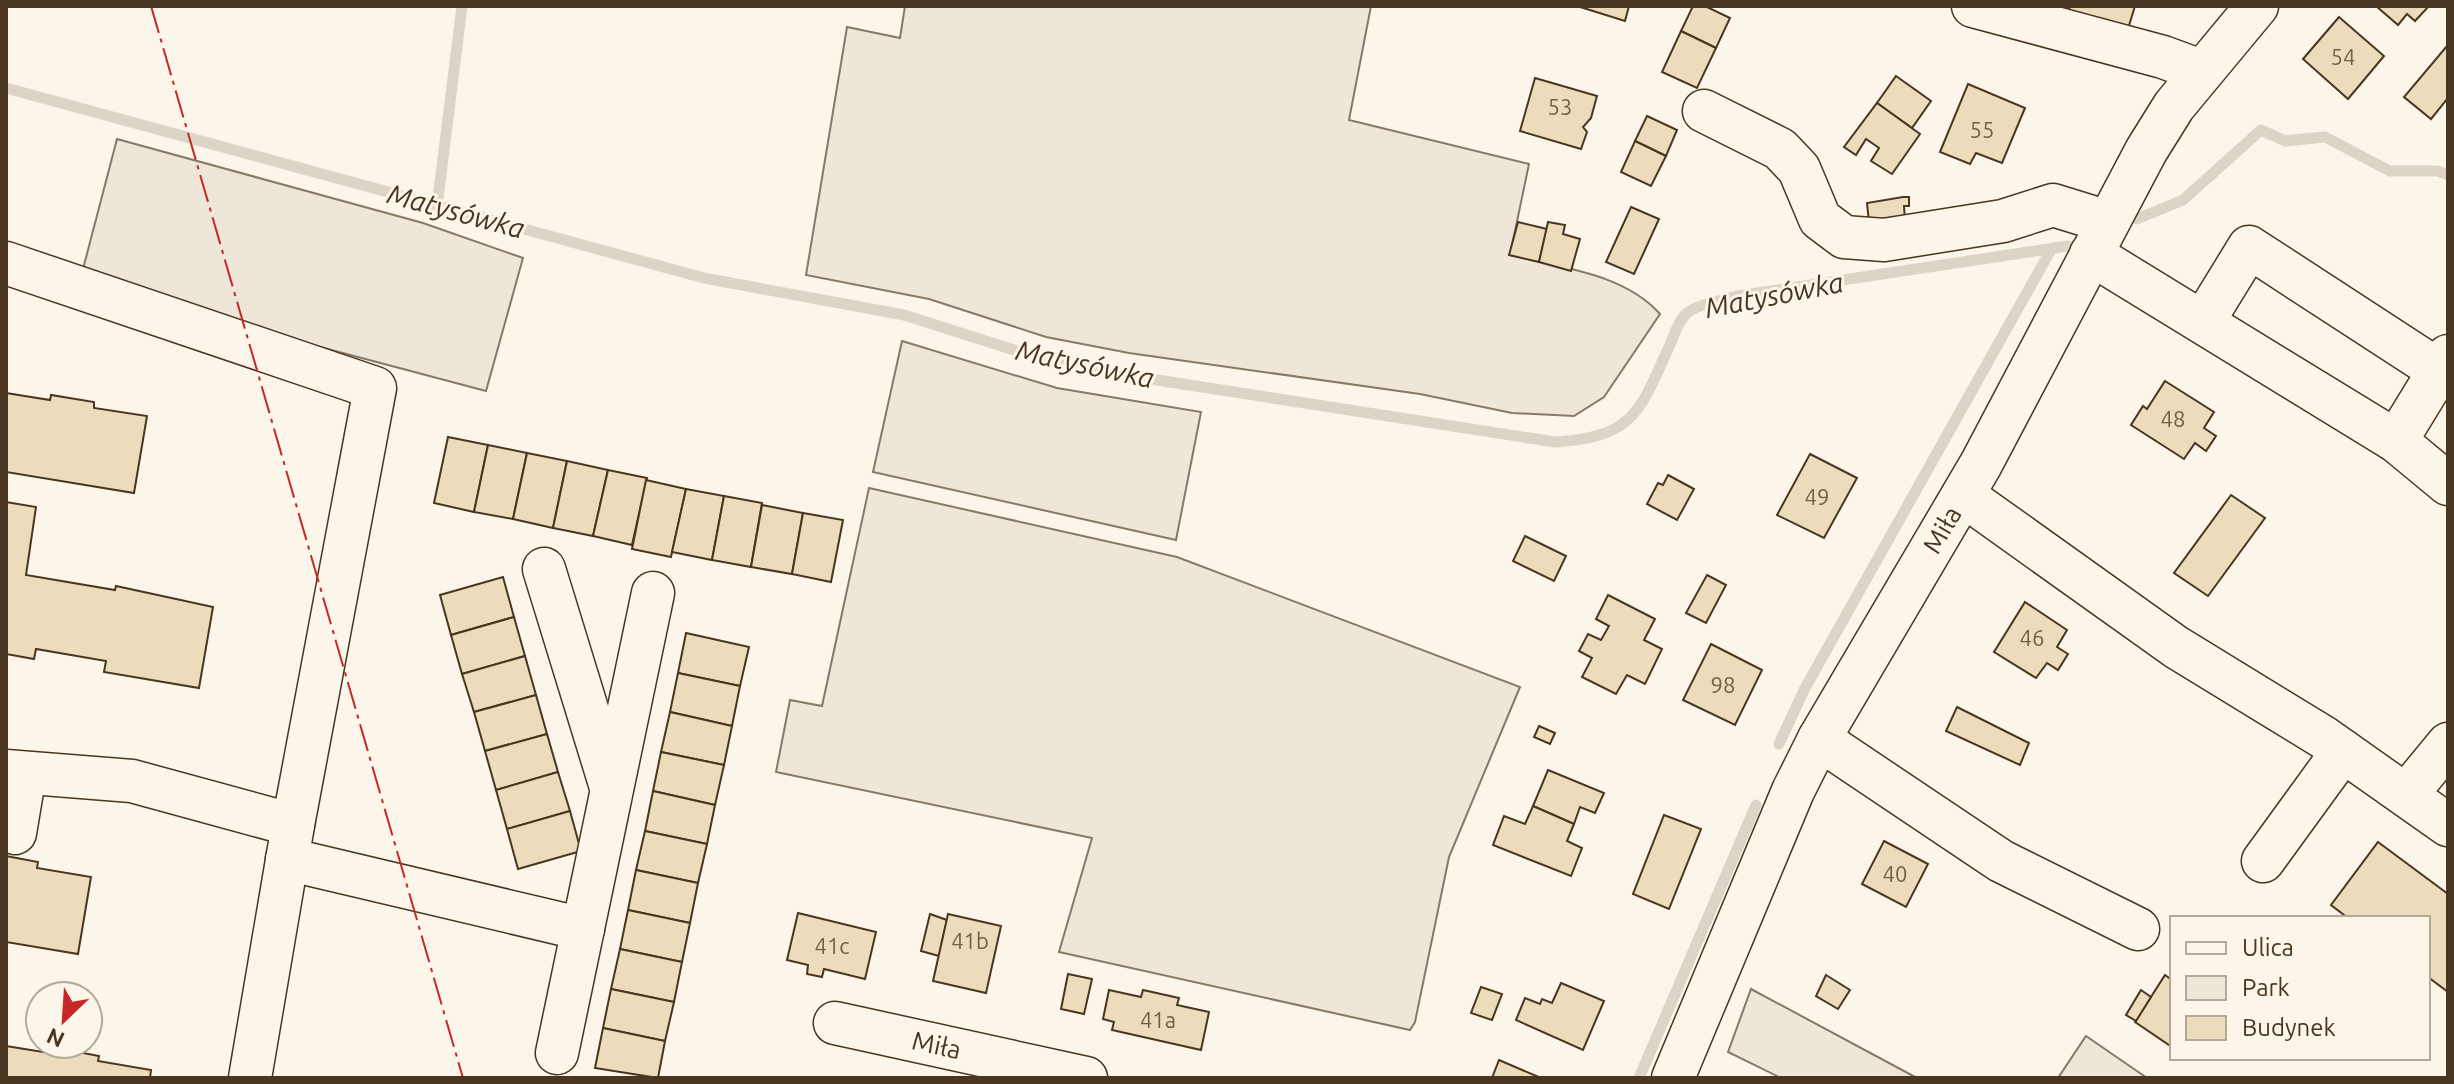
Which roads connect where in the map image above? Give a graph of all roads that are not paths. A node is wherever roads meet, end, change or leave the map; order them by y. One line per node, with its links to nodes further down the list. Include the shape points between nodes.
1 (1973, 6): 3 (street)
2 (2257, 6): 3 (street, Miła)
3 (2201, 71): 5 (street, Miła, via 2167,117)
4 (1704, 111): 5 (street, via 1780,149 1799,169 1820,219 1844,237 1884,240 2003,221 2053,205)
5 (2099, 238): 7 (street); 11 (street, Miła)
6 (6, 263): 22 (street, via 375,388)
7 (2203, 322): 8 (street, via 2249,247); 9 (street)
8 (2443, 363): 9 (street)
9 (2396, 441): 10 (street)
10 (2448, 484)
11 (1963, 495): 14 (street, Miła); 16 (street, via 2176,647)
12 (544, 569): 18 (street)
13 (653, 593): 18 (street)
14 (1819, 739): 25 (street, via 2001,861); 30 (street, Miła)
15 (2448, 744): 19 (street)
16 (2343, 751): 19 (street); 23 (street)
17 (15, 772): 21 (street); 22 (street, via 132,781)
18 (611, 789): 24 (street)
19 (2406, 795): 20 (street)
20 (2448, 825)
21 (15, 833)
22 (290, 842): 24 (street); 28 (street)
23 (2263, 861)
24 (583, 929): 27 (street)
25 (2138, 929)
26 (835, 1023): 29 (street, Miła)
27 (557, 1053)
28 (250, 1078)
29 (1086, 1078)
30 (1673, 1078)

